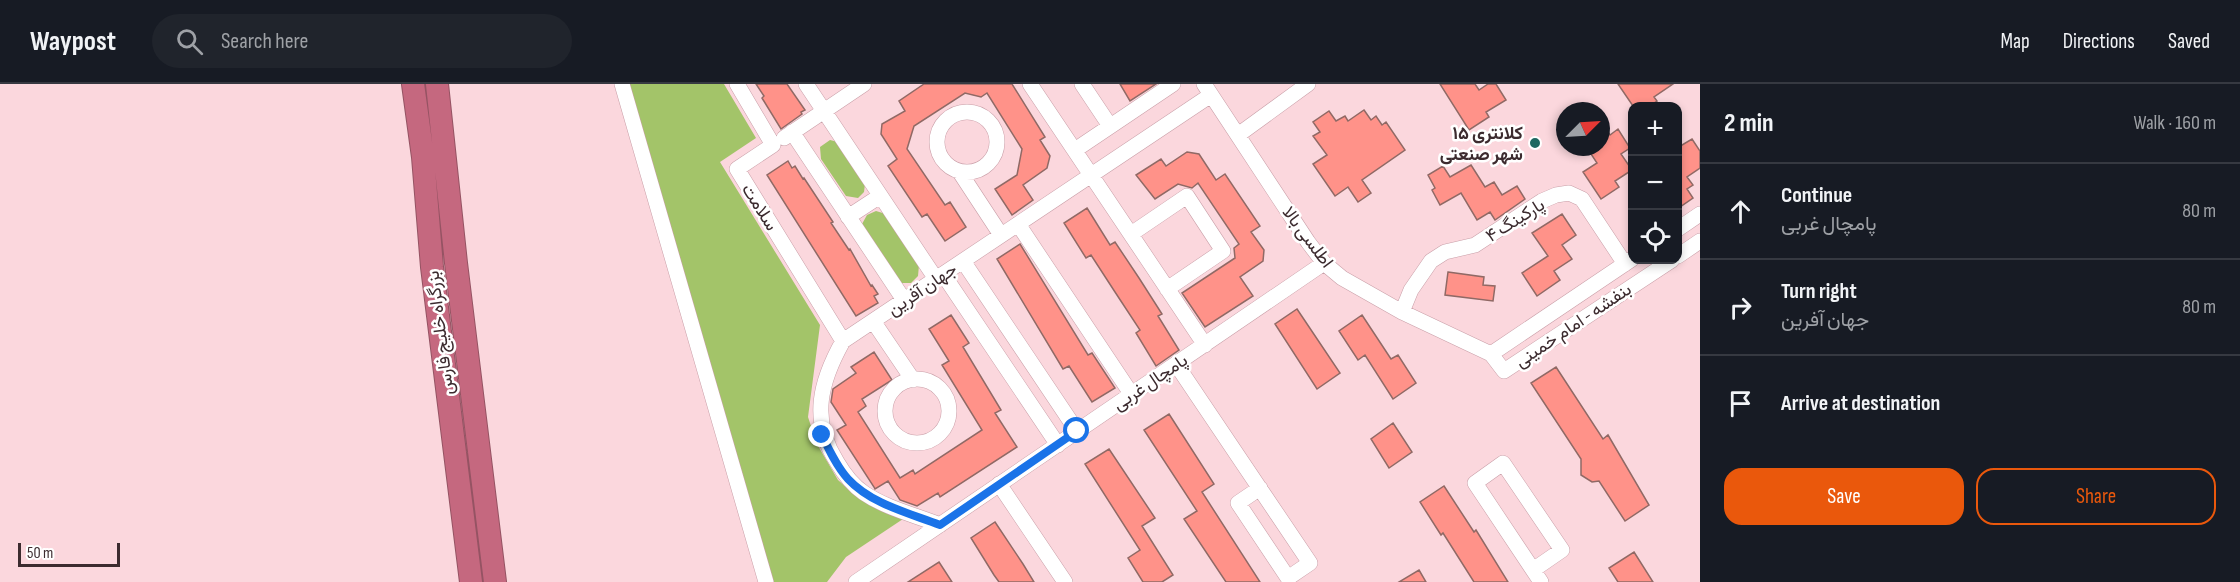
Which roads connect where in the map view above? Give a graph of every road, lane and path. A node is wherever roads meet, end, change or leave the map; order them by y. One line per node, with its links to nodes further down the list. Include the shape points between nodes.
1 (413, 84): 53 (highway, بزرگراه خلیج فارس)
2 (437, 84): 54 (highway, بزرگراه خلیج فارس)
3 (622, 84): 55 (street)
4 (737, 84): 16 (street)
5 (806, 84): 12 (street)
6 (864, 84): 12 (street)
7 (1030, 84): 17 (street)
8 (1082, 84): 13 (street)
9 (1172, 84): 13 (street)
10 (1308, 84): 15 (street)
11 (1208, 89): 15 (street, اطلسی بالا); 19 (street, جهان آفرین)
12 (824, 111): 14 (street); 20 (street)
13 (1110, 126): 17 (street)
14 (792, 132): 16 (street); 22 (street)
15 (1238, 135): 31 (street, اطلسی بالا)
16 (773, 145): 39 (street, سلامت, via 737,169)
17 (1074, 150): 19 (street)
18 (959, 171): 26 (street)
19 (1091, 175): 23 (street, جهان آفرین); 25 (street)
20 (880, 196): 22 (street); 34 (street)
21 (1700, 214): 24 (street)
22 (848, 217): 36 (street)
23 (1018, 224): 26 (street, جهان آفرین); 46 (street)
24 (1682, 226)
25 (1131, 234): 35 (street); 35 (street, via 1187,196 1223,251)
26 (1001, 235): 29 (street, جهان آفرین)
27 (1700, 241): 28 (street)
28 (1682, 253)
29 (963, 261): 34 (street, جهان آفرین); 41 (street)
30 (1628, 261): 37 (street, پارکینگ ۴, via 1582,199 1569,193 1556,195 1475,245 1445,252 1431,261)
31 (1324, 263): 37 (street, اطلسی بالا); 40 (street, پامچال غربی)
32 (1628, 263): 42 (street, بنفشه - امام خمینی)
33 (1666, 264): 42 (street, بنفشه - امام خمینی, via 1504,371)
34 (940, 277): 36 (street, جهان آفرین); 43 (street)
35 (1167, 289): 40 (street)
36 (904, 300): 38 (street, جهان آفرین)
37 (1401, 312): 42 (street, اطلسی بالا)
38 (873, 321): 39 (street, جهان آفرین); 45 (street)
39 (843, 341): 51 (street, via 825,380 820,421 831,453 863,493)
40 (1205, 345): 44 (street, پامچال غربی)
41 (1020, 346): 43 (street); 47 (street)
42 (1491, 354)
43 (1000, 359): 48 (street)
44 (1176, 364): 46 (street, پامچال غربی); 50 (street)
45 (913, 380): 45 (street, via 895,388 886,406 886,416 895,433 912,442 932,440 945,426 949,406 932,383)
46 (1131, 395): 47 (street, پامچال غربی)
47 (1077, 431): 48 (street, پامچال غربی)
48 (1058, 445): 49 (street, پامچال غربی)
49 (999, 484): 51 (street, پامچال غربی); 57 (street)
50 (1260, 488): 50 (street, via 1310,564 1288,578 1238,503)
51 (940, 525): 56 (street, پامچال غربی)
52 (1537, 576): 52 (street, via 1475,483 1503,463 1562,550)
53 (471, 582)
54 (495, 582)
55 (766, 582)
56 (856, 582)
57 (1065, 582)

